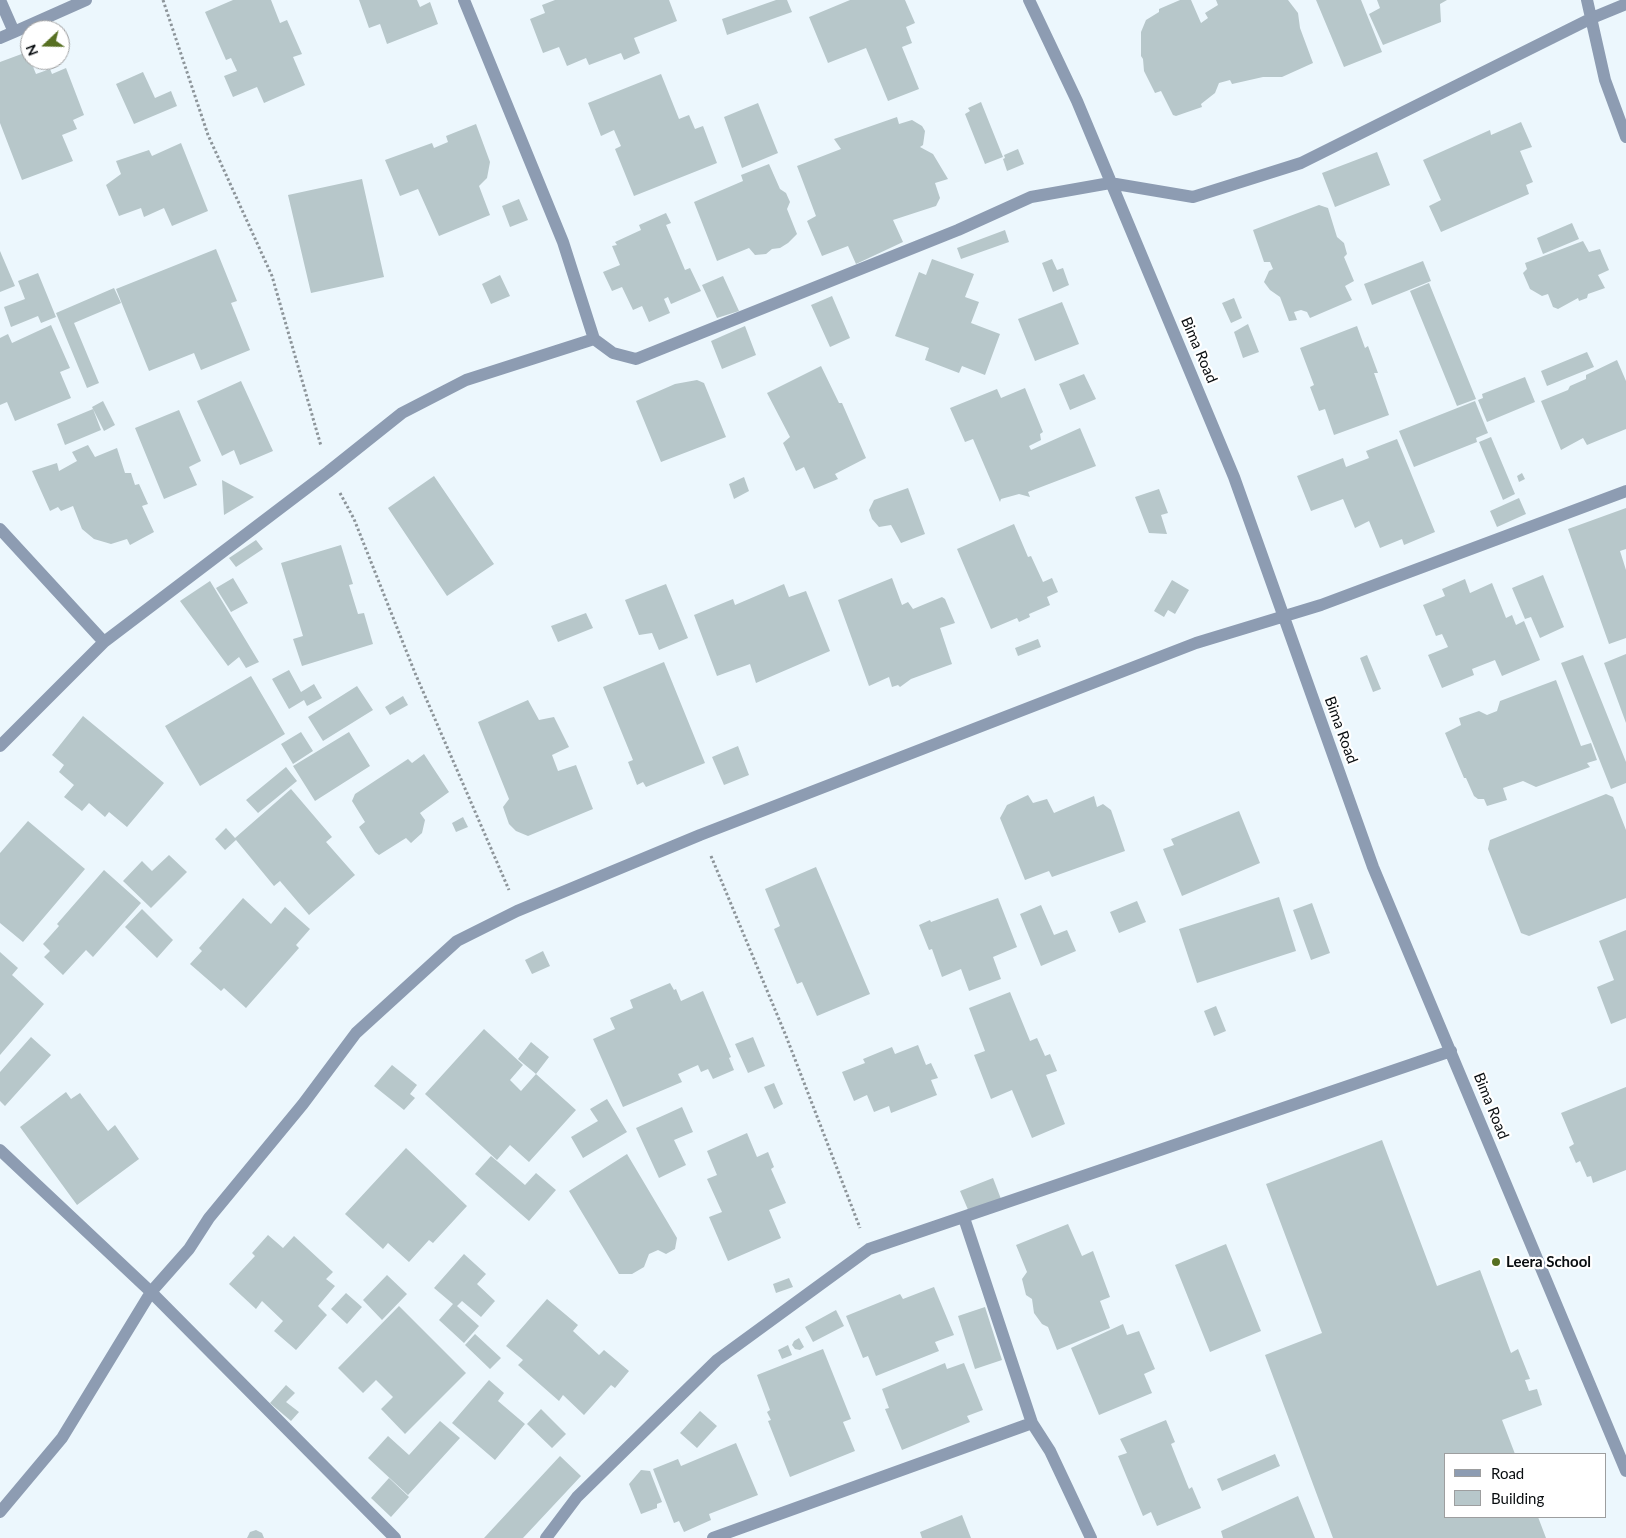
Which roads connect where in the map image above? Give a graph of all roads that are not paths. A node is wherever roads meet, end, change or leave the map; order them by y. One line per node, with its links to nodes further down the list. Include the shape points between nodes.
1 (0, 0): 8 (street)
2 (86, 0): 8 (street)
3 (464, 0): 12 (street, via 563,242)
4 (1028, 0): 11 (street, Bima Road, via 1077,101)
5 (1587, 0): 7 (street)
6 (1626, 4): 7 (street)
7 (1592, 18): 10 (street, via 1605,80); 11 (street, via 1302,163 1193,197)
8 (14, 32): 9 (street)
9 (0, 38)
10 (1626, 137)
11 (1110, 183): 12 (street, via 1030,197 958,230 636,359 613,353); 15 (street, Bima Road, via 1234,477)
12 (594, 339): 16 (street, via 466,380 402,413)
13 (1626, 491): 15 (street)
14 (0, 529): 16 (street)
15 (1283, 617): 18 (street, Bima Road, via 1372,867); 21 (street, via 1196,643 700,834 518,911 456,942 356,1033)
16 (104, 642): 17 (street)
17 (0, 746)
18 (1451, 1051): 20 (street); 23 (street, Bima Road)
19 (0, 1150): 21 (street)
20 (964, 1218): 22 (street); 26 (street, via 869,1249 717,1360 577,1496)
21 (152, 1292): 24 (street, via 62,1438); 25 (street)
22 (1032, 1423): 27 (street); 28 (street, via 1050,1451)
23 (1626, 1471)
24 (0, 1512)
25 (395, 1538)
26 (546, 1538)
27 (713, 1538)
28 (1091, 1538)

